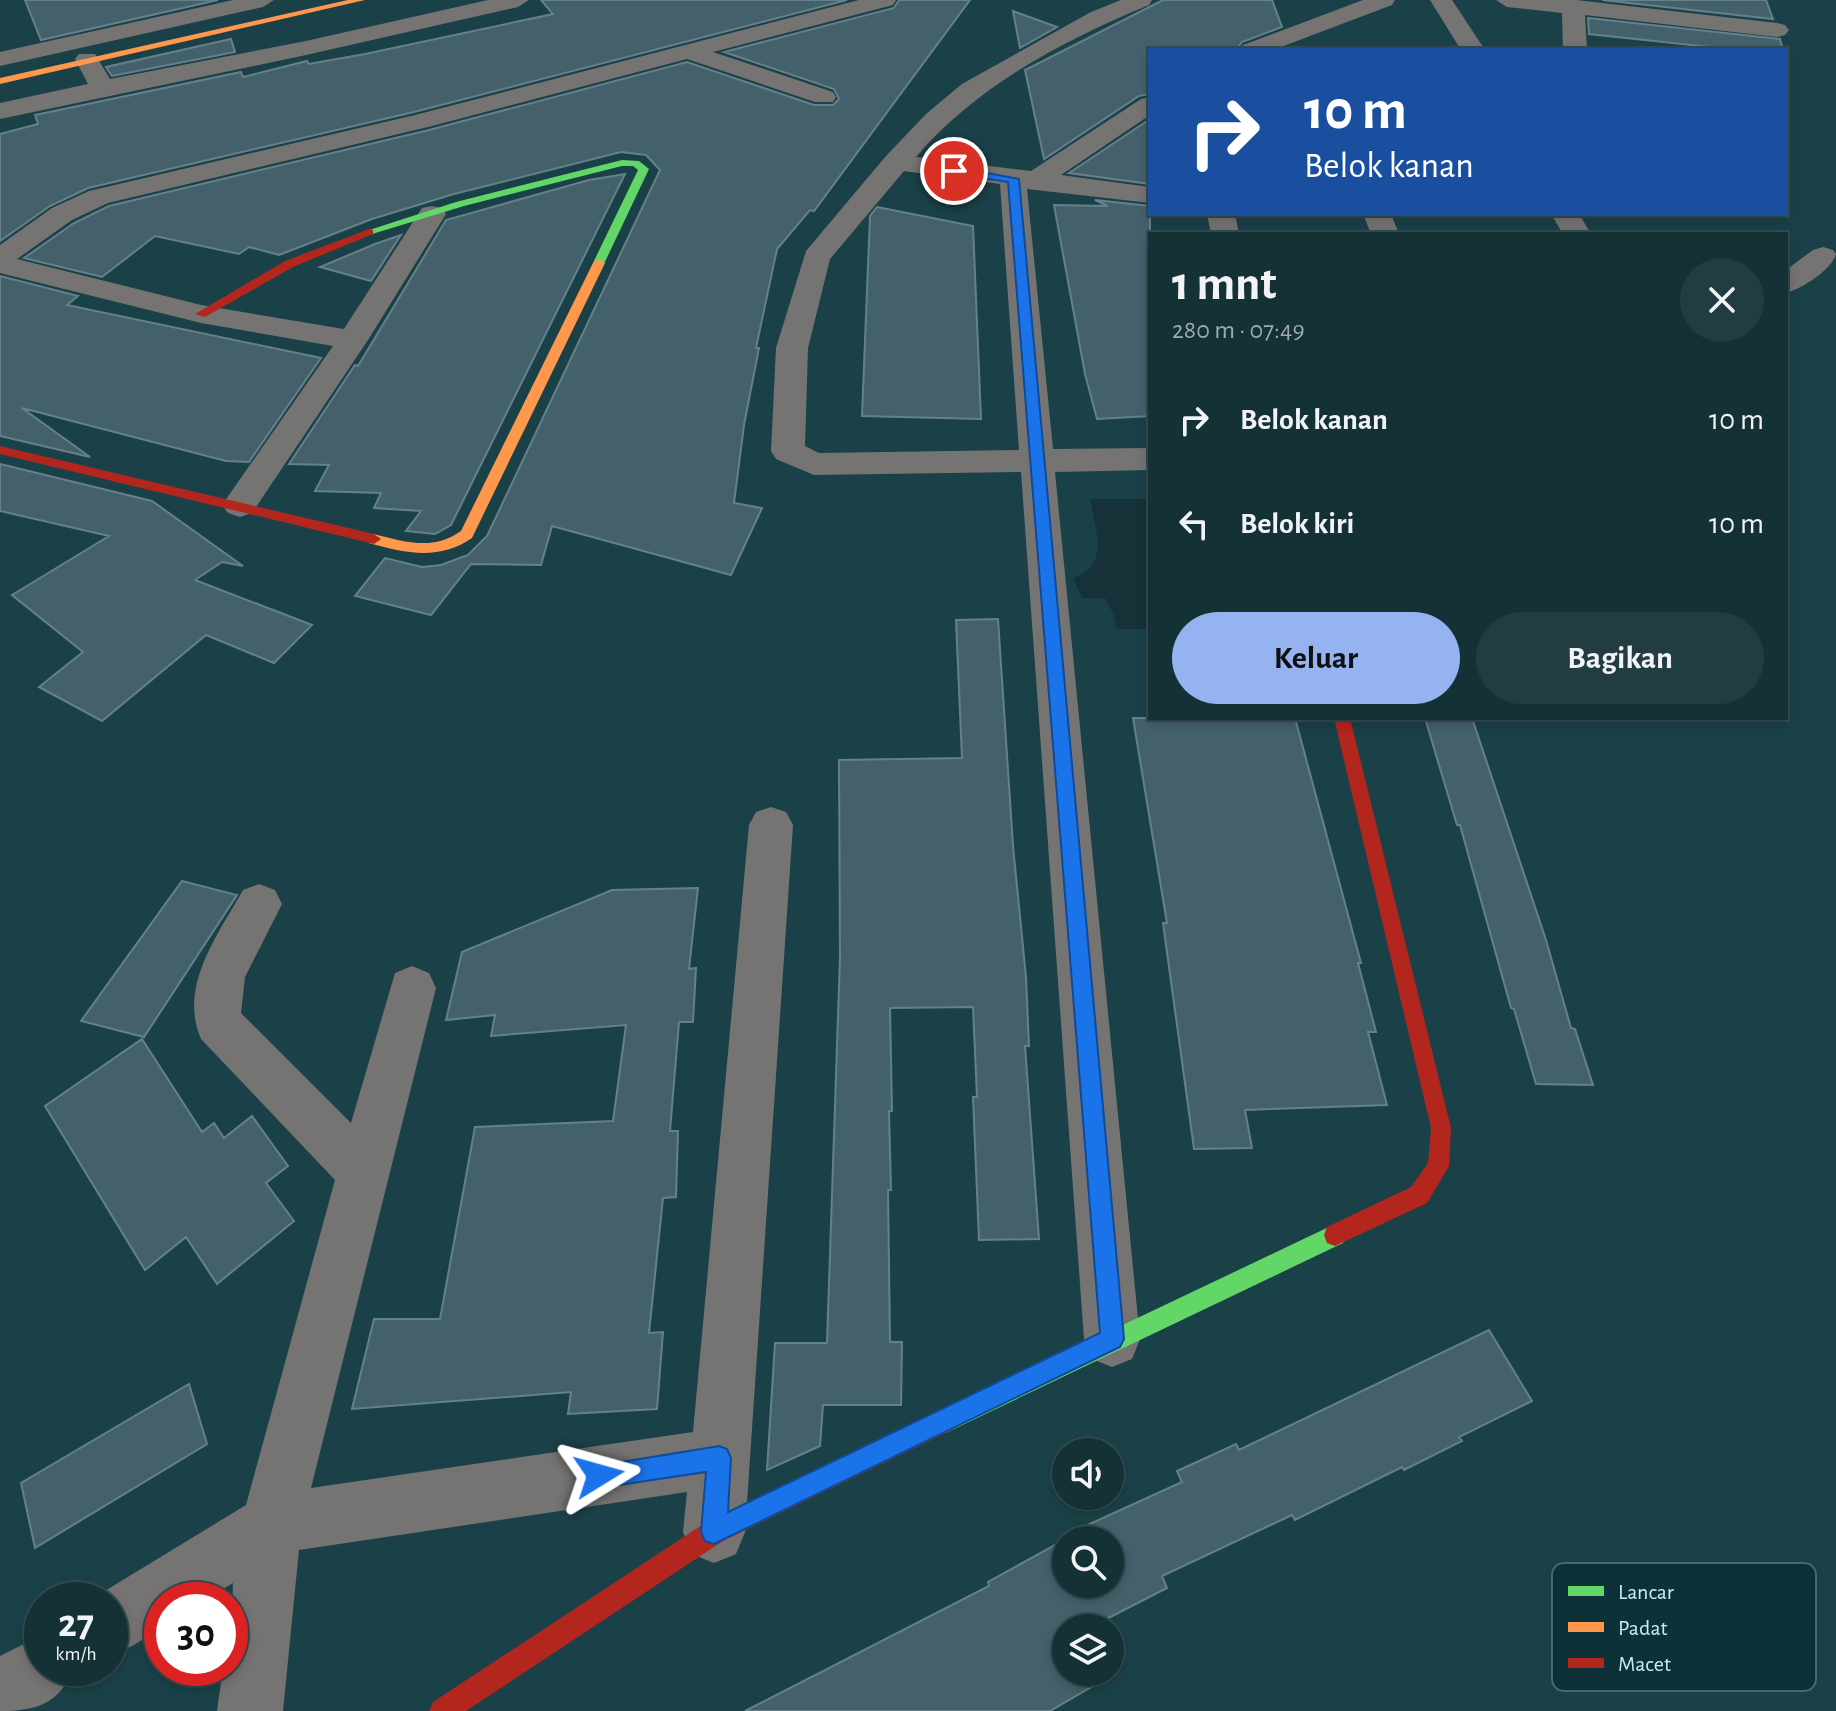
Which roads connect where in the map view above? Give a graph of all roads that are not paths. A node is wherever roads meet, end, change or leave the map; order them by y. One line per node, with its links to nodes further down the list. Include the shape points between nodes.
1 (263, 0): 17 (street)
2 (360, 0): 18 (street)
3 (518, 0): 20 (street)
4 (885, 0): 16 (street)
5 (1141, 0): 24 (street, via 1099,17 971,89)
6 (1384, 0): 13 (street)
7 (1441, 0): 14 (street)
8 (1507, 0): 10 (street)
9 (1700, 0): 11 (street)
10 (1573, 6): 11 (street); 15 (street)
11 (1708, 23): 12 (street)
12 (1777, 30)
13 (1256, 48)
14 (1472, 48)
15 (1575, 48)
16 (689, 52): 21 (street); 29 (street, via 99,197 62,214)
17 (0, 59)
18 (87, 59): 19 (street); 20 (street)
19 (0, 81)
20 (102, 88): 23 (street)
21 (824, 97)
22 (1148, 105): 25 (street)
23 (0, 111)
24 (895, 162): 25 (street); 35 (street, via 816,257 792,348 788,451 814,464)
25 (1023, 181): 26 (street); 35 (street)
26 (1148, 195)
27 (432, 214): 31 (street, via 306,256); 32 (street); 36 (street, via 622,163 644,169 467,534 459,541 439,551 423,551)
28 (1823, 256): 30 (street)
29 (0, 261): 31 (street)
30 (1788, 282)
31 (201, 314): 32 (street)
32 (353, 340): 36 (street)
33 (0, 450): 36 (street)
34 (1148, 459): 35 (street)
35 (1039, 463): 42 (street)
36 (240, 505)
37 (1342, 720): 42 (street, via 1441,1128 1438,1166 1419,1195)
38 (771, 825): 43 (street)
39 (259, 904): 41 (street, via 217,987 218,1023)
40 (412, 988): 41 (street)
41 (364, 1172): 44 (street)
42 (1112, 1339): 45 (street)
43 (719, 1458): 44 (street); 45 (street)
44 (271, 1524): 46 (street); 49 (street)
45 (714, 1532): 50 (street)
46 (128, 1613)
47 (24, 1678): 48 (street)
48 (0, 1693)
49 (250, 1711)
50 (442, 1711)

